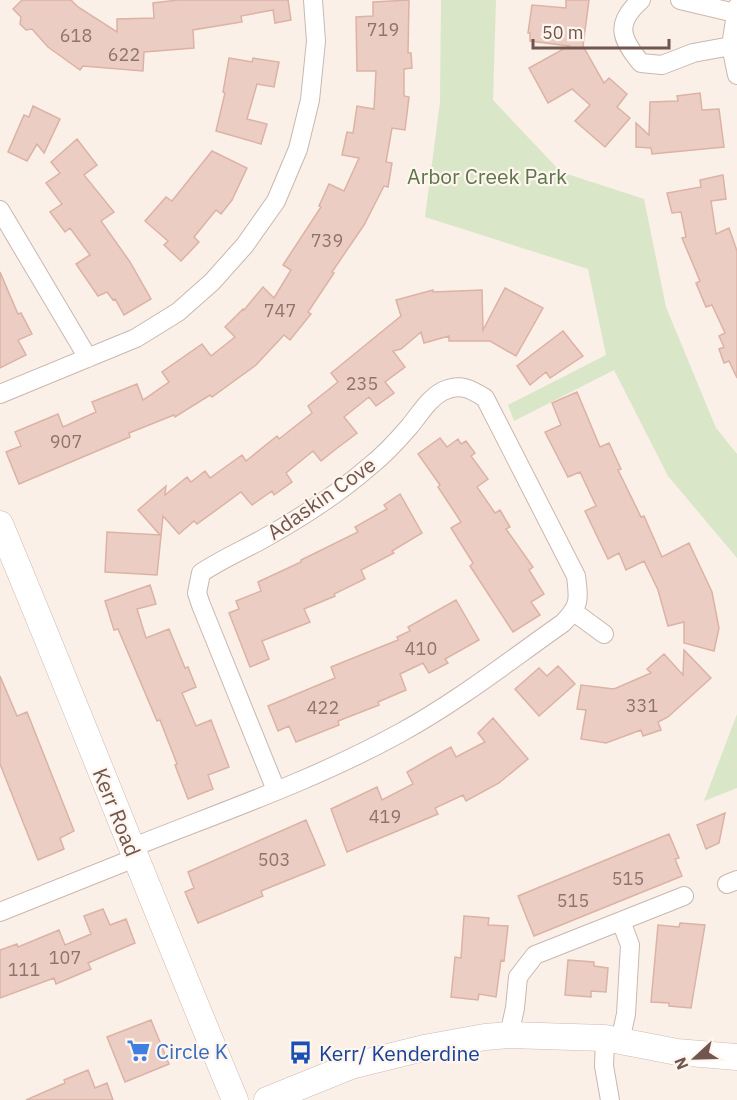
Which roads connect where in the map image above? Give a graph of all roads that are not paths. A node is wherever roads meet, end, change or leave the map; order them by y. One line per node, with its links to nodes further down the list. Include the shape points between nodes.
1 (313, 0): 8 (street, via 316,41 310,100 298,149 276,201 226,267 178,312 136,338)
2 (641, 0): 5 (street, via 629,10 623,26 626,45 641,63 662,65 693,53)
3 (680, 0): 4 (street)
4 (736, 10): 5 (street)
5 (731, 46): 6 (street)
6 (737, 75)
7 (0, 210): 8 (street)
8 (88, 358): 9 (street)
9 (0, 394)
10 (0, 524): 14 (street, Kerr Road)
11 (574, 612): 12 (street); 13 (street, via 430,716 376,746); 13 (street, Adaskin Cove, via 578,603 576,576 485,398 458,386 444,391 432,399 371,466 342,488 289,524 201,573 197,593 201,605)
12 (604, 634)
13 (276, 790): 14 (street)
14 (133, 853): 16 (street); 21 (street, Kerr Road)
15 (684, 896): 17 (street)
16 (0, 912)
17 (621, 921): 18 (street, via 535,955 518,977); 19 (street, via 630,945 626,1014)
18 (509, 1035): 19 (street); 22 (street, via 459,1040 351,1066)
19 (613, 1039): 20 (street, via 677,1052); 23 (street, via 604,1066)
20 (737, 1056)
21 (234, 1100)
22 (267, 1100)
23 (610, 1100)

